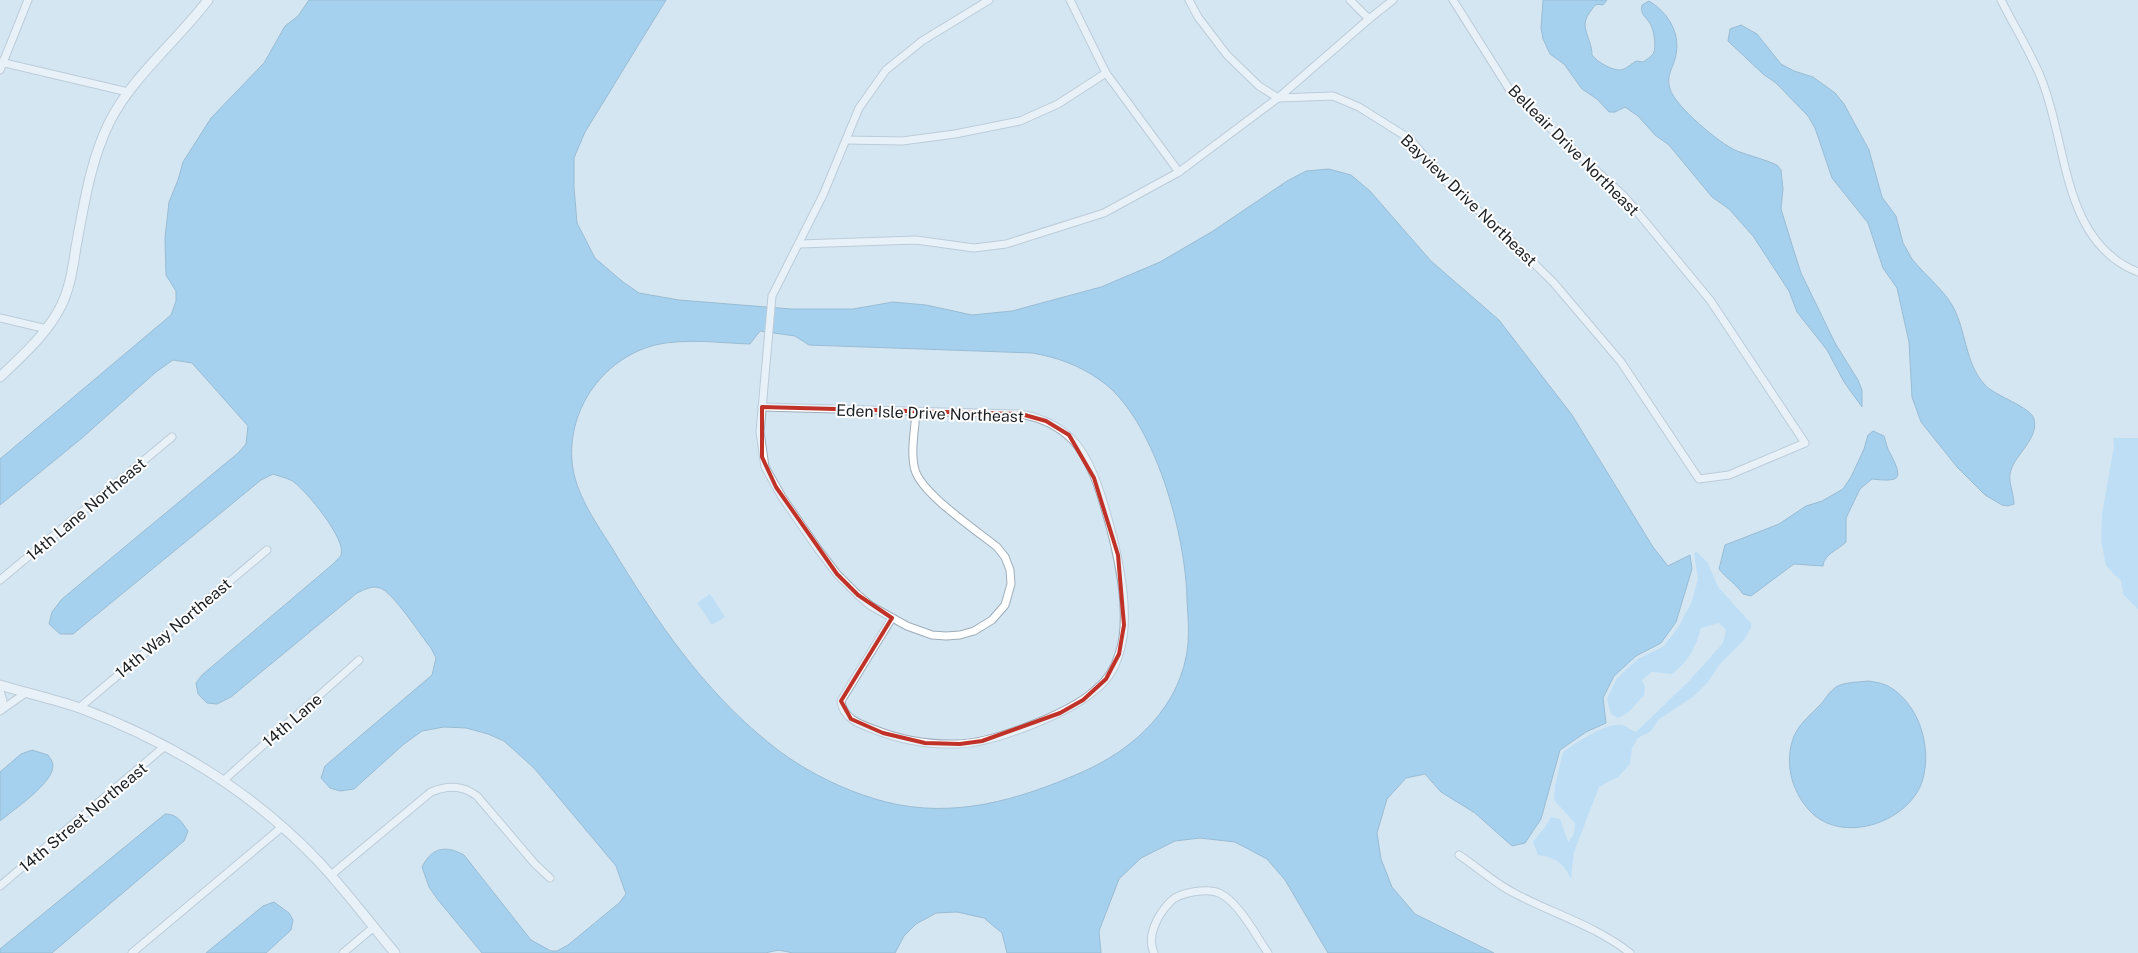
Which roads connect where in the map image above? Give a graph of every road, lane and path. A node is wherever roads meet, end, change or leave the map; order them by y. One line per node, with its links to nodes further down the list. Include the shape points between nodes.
1 (28, 0): 11 (street)
2 (208, 0): 13 (street, via 181,35)
3 (989, 0): 15 (street, via 922,41 886,70 859,108)
4 (1070, 0): 12 (street)
5 (1189, 0): 14 (street, via 1227,55 1259,86)
6 (1350, 0): 10 (street)
7 (1394, 0): 10 (street)
8 (1453, 0): 25 (street, Belleair Drive Northeast, via 1511,92 1624,196 1710,300 1805,443 1729,475)
9 (2001, 0): 18 (street, via 2041,77 2073,198 2083,221 2106,252)
10 (1369, 19): 14 (street)
11 (1, 65): 13 (street)
12 (1106, 73): 15 (street, via 1058,104 1020,121 902,141); 16 (street)
13 (128, 92): 20 (street, via 97,152 68,290)
14 (1278, 98): 16 (street); 25 (street, Bayview Drive Northeast, via 1333,96 1359,107 1410,139 1445,181 1553,282 1615,354)
15 (846, 140): 17 (street)
16 (1179, 172): 17 (street, via 1104,212 1006,244 974,248 916,240)
17 (800, 244): 22 (street, via 772,296)
18 (2138, 272)
19 (0, 318): 20 (street)
20 (47, 329): 21 (street)
21 (0, 377)
22 (762, 407): 23 (street, Eden Isle Drive Northeast); 28 (street, via 762,457 776,488 847,584 871,606)
23 (916, 412): 28 (street, via 914,463 920,480 933,495 997,546 1010,570 1011,584 1005,605 992,620 960,635 932,635); 28 (street, Eden Isle Drive Northeast, via 1021,414 1046,422 1069,436 1087,461 1110,525 1118,555 1124,608 1123,638 1120,654 1106,679 1083,700 1060,713 982,741 925,743 862,725 851,719 842,708 844,694)
24 (172, 437): 27 (street, 14th Lane Northeast)
25 (1699, 479)
26 (267, 550): 33 (street, 14th Way Northeast)
27 (0, 580)
28 (892, 618)
29 (359, 660): 36 (street, 14th Lane)
30 (0, 685): 32 (street)
31 (0, 691): 34 (street, via 3,701)
32 (27, 692): 33 (street); 34 (street)
33 (79, 708): 35 (street)
34 (0, 709)
35 (165, 746): 36 (street); 41 (street, 14th Street Northeast)
36 (224, 780): 37 (street)
37 (282, 827): 39 (street); 43 (street)
38 (1459, 855): 48 (street, via 1494,882 1580,923)
39 (331, 876): 40 (street, via 431,792 450,786 469,790); 42 (street)
40 (550, 878)
41 (0, 886)
42 (374, 927): 44 (street); 45 (street)
43 (132, 953)
44 (343, 953)
45 (394, 953)
46 (1154, 953): 47 (street, via 1151,946 1153,928 1172,900 1196,891 1218,892 1234,904)
47 (1268, 953)
48 (1630, 953)

